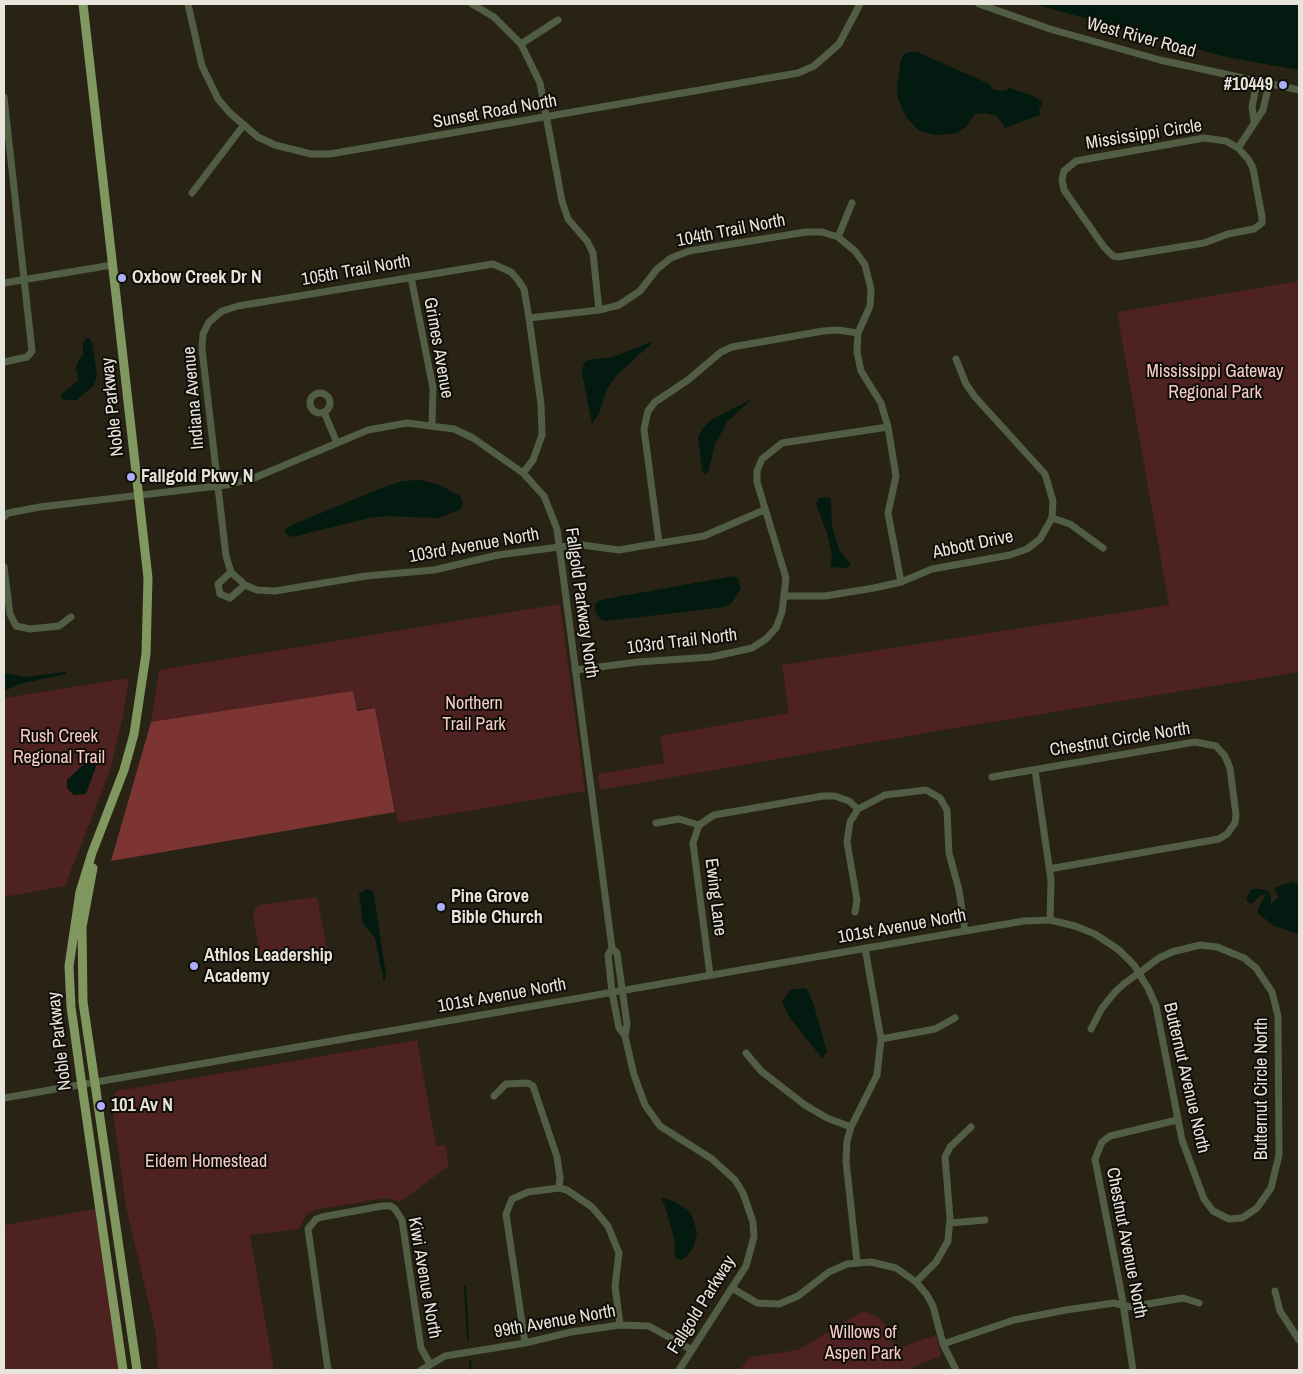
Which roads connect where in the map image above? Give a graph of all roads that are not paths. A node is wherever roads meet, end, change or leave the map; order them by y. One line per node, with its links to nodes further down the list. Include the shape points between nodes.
1 (83, 4): 20 (main road, Noble Parkway)
2 (188, 4): 15 (street, Sunset Road North, via 197,48 209,83 218,99)
3 (472, 4): 7 (street, via 494,17)
4 (858, 4): 13 (street, Sunset Road North, via 839,44 814,66 798,73)
5 (979, 4): 8 (street, West River Road, via 1050,29)
6 (558, 20): 7 (street)
7 (521, 44): 13 (street, via 540,83)
8 (1257, 82): 9 (street, West River Road); 14 (street, via 1252,107)
9 (1269, 84): 10 (street, West River Road); 14 (street, via 1263,110)
10 (1299, 90)
11 (4, 97): 12 (street)
12 (4, 110): 22 (street)
13 (547, 118): 15 (street, Sunset Road North, via 330,154 311,154 275,145); 24 (street, via 568,219 593,253)
14 (1254, 121): 16 (street)
15 (243, 126): 17 (street)
16 (1238, 148): 16 (street, Mississippi Circle, via 1226,141 1204,138 1076,161 1064,171 1064,190 1113,256 1204,243 1254,229 1262,223 1253,168)
17 (192, 193)
18 (852, 204): 19 (street)
19 (838, 236): 24 (street, 104th Trail North, via 806,232 689,251 671,258 657,269 640,292 618,305); 27 (street, via 855,250 865,264 870,283 870,306)
20 (112, 265): 22 (street); 36 (main road, Noble Parkway)
21 (411, 277): 25 (street, 105th Trail North, via 493,264 511,272 524,289); 26 (street, 105th Trail North, via 238,306 222,311); 31 (street, Grimes Avenue, via 434,388)
22 (24, 280): 23 (street); 29 (street, via 32,351 27,357)
23 (4, 283)
24 (599, 310): 25 (street, 104th Trail North)
25 (529, 318): 34 (street, via 542,435 533,460)
26 (209, 322): 35 (street, Indiana Avenue, via 203,334 202,349)
27 (858, 333): 32 (street, via 860,371 880,403); 40 (street, via 823,331 732,347 654,402 648,411 644,429)
28 (956, 359): 39 (street, via 975,397 1045,474 1054,501)
29 (4, 362)
30 (324, 412): 33 (street)
31 (432, 425): 33 (street, Fallgold Parkway North, via 386,425); 34 (street, Fallgold Parkway North, via 454,429 473,438)
32 (888, 426): 37 (street, 103rd Trail North, via 794,440 770,451 757,470); 45 (street, via 896,476 888,513)
33 (337, 443): 35 (street, Fallgold Parkway North, via 254,478)
34 (523, 473): 41 (street, Fallgold Parkway North, via 544,496)
35 (217, 485): 36 (street, Fallgold Parkway North); 44 (street, Indiana Avenue)
36 (139, 495): 38 (street, Fallgold Parkway North, via 40,507 8,513); 55 (main road, Noble Parkway, via 149,592 144,669 134,734)
37 (764, 510): 40 (street, 103rd Avenue North, via 704,536); 47 (street, 103rd Trail North, via 786,578)
38 (4, 517)
39 (1052, 518): 42 (street, via 1070,524); 45 (street, Abbott Drive, via 1040,539 1027,548 1010,555 932,569)
40 (659, 543): 41 (street, 103rd Avenue North, via 619,550 582,545)
41 (560, 548): 46 (street, 103rd Avenue North, via 498,555 434,570 366,576 275,592); 49 (street, Fallgold Parkway North)
42 (1103, 548)
43 (4, 567): 48 (street, via 10,614 16,626 30,629 60,626)
44 (231, 572): 46 (street); 46 (street, via 218,584 220,594 230,598)
45 (901, 582): 47 (street, Abbott Drive, via 825,596)
46 (245, 585)
47 (786, 596): 49 (street, 103rd Trail North, via 776,628 752,648 711,657)
48 (71, 617)
49 (575, 670): 61 (street, Fallgold Parkway North)
50 (1035, 770): 51 (street, Chestnut Circle North); 56 (street); 56 (street, Chestnut Circle North, via 1195,742 1207,743 1216,746 1226,756 1236,803 1235,823 1219,839)
51 (992, 777)
52 (858, 809): 54 (street, via 849,801 823,796 714,815); 57 (street, via 850,822 847,842); 60 (street, via 884,795 915,790 934,794 947,810 949,853)
53 (656, 823): 54 (street, via 679,819)
54 (699, 825): 64 (street, Ewing Lane, via 693,843)
55 (102, 831): 72 (main road, Noble Parkway, via 87,892 81,938 83,1002); 73 (main road, Noble Parkway, via 80,892 70,952 70,996)
56 (1049, 869): 58 (street)
57 (855, 912)
58 (1050, 920): 59 (street, Butternut Avenue North); 63 (street, Butternut Avenue North, via 1075,926 1103,939 1126,956)
59 (1006, 924): 60 (street, 101st Avenue North)
60 (964, 931): 62 (street, 101st Avenue North)
61 (612, 948): 65 (street, Fallgold Parkway North, via 617,953); 66 (street, Fallgold Parkway North, via 608,955)
62 (865, 948): 64 (street, 101st Avenue North); 70 (street)
63 (1139, 973): 68 (street, Butternut Circle North, via 1108,999); 76 (street, Butternut Avenue North, via 1157,1012); 80 (street, Butternut Circle North, via 1172,952 1200,945 1217,947 1244,958 1256,968 1272,992 1278,1016 1278,1166 1266,1196)
64 (710, 975): 65 (street, 101st Avenue North)
65 (622, 990): 66 (street, 101st Avenue North); 69 (street, Fallgold Parkway North, via 627,1024)
66 (612, 992): 69 (street, Fallgold Parkway North, via 618,1028); 72 (street, 101st Avenue North)
67 (955, 1018): 70 (street, via 935,1029)
68 (1091, 1029)
69 (625, 1036): 85 (street, Fallgold Parkway, via 634,1076 651,1116 671,1134 724,1169 744,1192 754,1237 746,1266)
70 (882, 1039): 77 (street, via 873,1087)
71 (746, 1053): 77 (street, via 760,1071 805,1105)
72 (94, 1083): 73 (street, 101st Avenue North); 96 (main road, Noble Parkway)
73 (82, 1086): 75 (street, 101st Avenue North); 95 (main road, Noble Parkway)
74 (494, 1096): 79 (street, via 506,1084 528,1083 533,1086 557,1157)
75 (4, 1098)
76 (1177, 1120): 80 (street, Butternut Avenue North, via 1191,1169 1209,1207 1229,1219); 88 (street, Chestnut Avenue North, via 1110,1136 1102,1142 1095,1159)
77 (851, 1127): 83 (street, via 846,1161)
78 (971, 1127): 82 (street, via 950,1147 945,1158)
79 (559, 1188): 89 (street, via 575,1194 592,1207 608,1226 616,1243 620,1264 615,1286); 91 (street, via 520,1194 512,1200 506,1214)
80 (1247, 1216)
81 (985, 1220): 82 (street)
82 (950, 1222): 84 (street, via 943,1252)
83 (857, 1262): 84 (street, via 896,1268); 85 (street, via 838,1267 798,1296 779,1304 757,1302)
84 (916, 1282): 92 (street, via 933,1306)
85 (732, 1288): 93 (street, Fallgold Parkway)
86 (1276, 1291): 90 (street, via 1280,1311)
87 (1198, 1303): 88 (street, via 1183,1298 1130,1307)
88 (1124, 1305): 92 (street, via 1114,1302 1032,1316 995,1325); 101 (street, Chestnut Avenue North)
89 (620, 1325): 91 (street, 99th Avenue North); 93 (street, 99th Avenue North, via 649,1326)
90 (1299, 1340)
91 (525, 1343): 94 (street, 99th Avenue North, via 445,1356)
92 (943, 1344): 100 (street)
93 (692, 1350): 99 (street, Fallgold Parkway)
94 (430, 1364): 97 (street, Kiwi Avenue North, via 421,1348 399,1214 391,1206 316,1219 308,1229); 98 (street, 99th Avenue North)
95 (123, 1370)
96 (137, 1370)
97 (328, 1370)
98 (421, 1370)
99 (679, 1370)
100 (956, 1370)
101 (1133, 1370)

